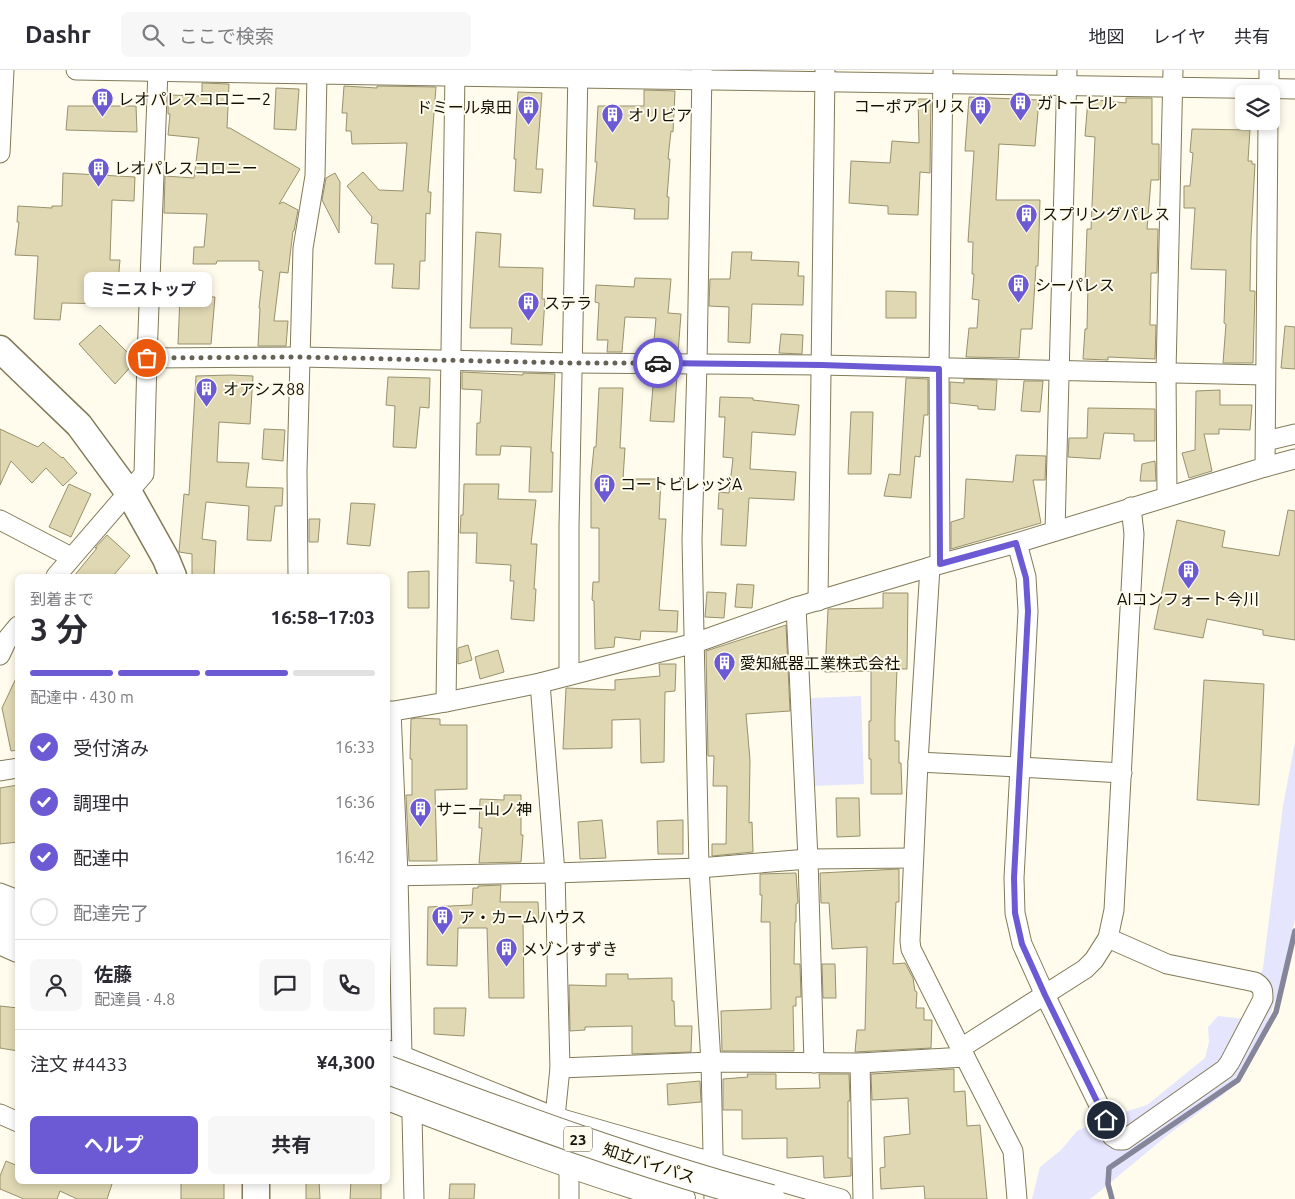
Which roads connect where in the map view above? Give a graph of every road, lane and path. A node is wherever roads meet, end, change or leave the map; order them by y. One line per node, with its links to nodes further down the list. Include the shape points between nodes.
1 (4, 70): 15 (street)
2 (76, 70): 3 (street)
3 (158, 70): 4 (street); 18 (street)
4 (317, 72): 5 (street); 17 (street, via 315,176 303,248)
5 (455, 73): 6 (street); 19 (street)
6 (577, 74): 7 (street); 20 (street)
7 (702, 75): 8 (street); 21 (street)
8 (825, 76): 9 (street); 22 (street)
9 (943, 77): 10 (street); 23 (street)
10 (1067, 78): 11 (street); 24 (street)
11 (1172, 79): 12 (street); 25 (street)
12 (1269, 84): 13 (street)
13 (1295, 89)
14 (1268, 130): 26 (street)
15 (0, 152)
16 (0, 349): 31 (main road, via 78,425)
17 (301, 357): 18 (street); 19 (street); 41 (street)
18 (147, 358): 31 (street, via 144,474)
19 (451, 360): 20 (street); 49 (street)
20 (572, 363): 21 (street); 47 (street)
21 (697, 364): 22 (street); 45 (street, via 692,540)
22 (822, 365): 23 (street); 42 (street)
23 (939, 369): 24 (street); 38 (street)
24 (1058, 371): 25 (street); 35 (street)
25 (1166, 372): 26 (street); 32 (street)
26 (1265, 374): 28 (street)
27 (1295, 434): 28 (street)
28 (1266, 440): 30 (street)
29 (1295, 459): 30 (street)
30 (1265, 467): 32 (street)
31 (128, 493): 37 (street); 40 (main road)
32 (1167, 496): 33 (street)
33 (1131, 507): 35 (street); 56 (street, via 1134,534)
34 (0, 520): 37 (street)
35 (1055, 531): 36 (street)
36 (1016, 543): 38 (street); 53 (street, via 1026,578 1028,611)
37 (71, 557): 39 (street)
38 (935, 565): 42 (street); 52 (street)
39 (58, 574)
40 (172, 574)
41 (298, 574)
42 (818, 601): 43 (street)
43 (796, 607): 45 (street); 58 (street)
44 (15, 630): 46 (street)
45 (695, 643): 47 (street); 59 (street)
46 (0, 655)
47 (569, 675): 48 (street)
48 (540, 683): 49 (street); 60 (street)
49 (446, 702): 50 (street)
50 (390, 711)
51 (390, 752): 61 (street)
52 (918, 762): 53 (street); 57 (street)
53 (1020, 767): 56 (street); 71 (street, via 1015,913 1022,944)
54 (15, 768): 55 (street)
55 (0, 771)
56 (1122, 773): 66 (street, via 1114,910)
57 (913, 858): 58 (street); 72 (street, via 911,949)
58 (808, 859): 59 (street); 75 (street)
59 (699, 868): 60 (street); 74 (street)
60 (555, 873): 61 (street); 77 (street)
61 (393, 875): 73 (street)
62 (0, 893): 63 (street)
63 (15, 899)
64 (0, 914): 65 (highway)
65 (15, 921)
66 (1108, 938): 71 (street, via 1085,969); 71 (street, via 1167,964 1261,986 1263,999 1230,1062 1219,1074 1124,1140 1118,1140 1112,1136)
67 (0, 940): 68 (highway)
68 (15, 947)
69 (0, 953): 70 (street)
70 (15, 958)
71 (1045, 995): 72 (street)
72 (963, 1052): 76 (street); 96 (street, via 1014,1151)
73 (392, 1058): 82 (street); 93 (highway, 知立バイパス / 23, bridge, via 521,1120 649,1164)
74 (711, 1062): 75 (street); 77 (street); 84 (street)
75 (814, 1063): 76 (street)
76 (860, 1063): 95 (street)
77 (560, 1068): 82 (street)
78 (390, 1097): 91 (highway, 知立バイパス / 23)
79 (390, 1107): 81 (street)
80 (0, 1114): 83 (street)
81 (412, 1116): 85 (street); 88 (street)
82 (555, 1117): 84 (street)
83 (15, 1121)
84 (713, 1163): 92 (street); 94 (street)
85 (569, 1170): 89 (street); 90 (street)
86 (256, 1184): 87 (main road)
87 (256, 1199)
88 (414, 1199)
89 (568, 1199)
90 (658, 1199)
91 (681, 1199)
92 (714, 1199)
93 (771, 1199)
94 (841, 1199)
95 (863, 1199)
96 (1017, 1199)

